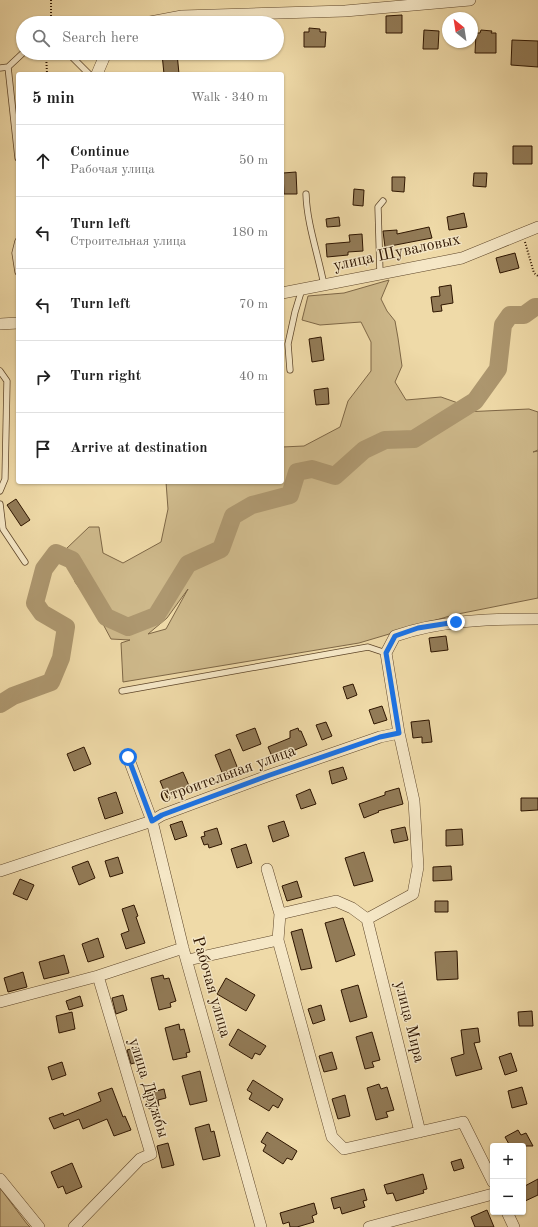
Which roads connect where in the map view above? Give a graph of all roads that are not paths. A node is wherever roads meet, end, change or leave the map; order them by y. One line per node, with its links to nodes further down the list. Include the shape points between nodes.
1 (470, 0): 2 (street, via 346,11)
2 (182, 16)
3 (16, 60): 6 (lane)
4 (75, 60): 8 (lane)
5 (103, 60): 9 (street)
6 (8, 67): 7 (lane); 10 (lane)
7 (0, 68)
8 (87, 72)
9 (98, 72)
10 (16, 140)
11 (306, 194): 15 (lane, via 306,211)
12 (383, 201): 14 (lane, via 378,207)
13 (538, 227): 14 (street, улица Шуваловых, via 462,258)
14 (380, 274): 15 (street, улица Шуваловых)
15 (324, 284): 16 (street, улица Шуваловых)
16 (302, 289): 17 (street, улица Шуваловых); 20 (lane, via 288,344)
17 (284, 293)
18 (16, 323): 19 (street)
19 (0, 324)
20 (290, 370)
21 (0, 371): 22 (lane, via 6,381 5,479)
22 (0, 491)
23 (0, 504): 24 (lane, via 3,529)
24 (25, 562)
25 (538, 619): 26 (street, via 456,622 418,628 395,636)
26 (386, 653): 27 (lane, via 368,647); 28 (street)
27 (122, 691)
28 (399, 733): 30 (street, Строительная улица, via 380,737 270,775); 34 (street, via 414,801 418,867 413,894)
29 (128, 757): 30 (street, Рабочая улица)
30 (152, 821): 32 (street, Строительная улица); 36 (street, Рабочая улица)
31 (267, 870): 33 (street)
32 (0, 871)
33 (280, 914): 34 (street, via 336,902 352,908); 35 (street)
34 (367, 919): 40 (street, улица Мира)
35 (278, 940): 37 (street); 40 (street, via 332,1137 344,1149)
36 (183, 948): 37 (street, Рабочая улица); 38 (street)
37 (188, 960): 47 (street, Рабочая улица)
38 (98, 976): 39 (street); 46 (street, улица Дружбы, via 150,1154 140,1159)
39 (0, 1002)
40 (420, 1132): 42 (street, via 463,1122)
41 (0, 1179): 45 (street)
42 (492, 1179)
43 (490, 1195): 48 (street)
44 (508, 1215): 49 (street)
45 (39, 1227)
46 (74, 1227)
47 (261, 1227)
48 (369, 1227)
49 (514, 1227)

